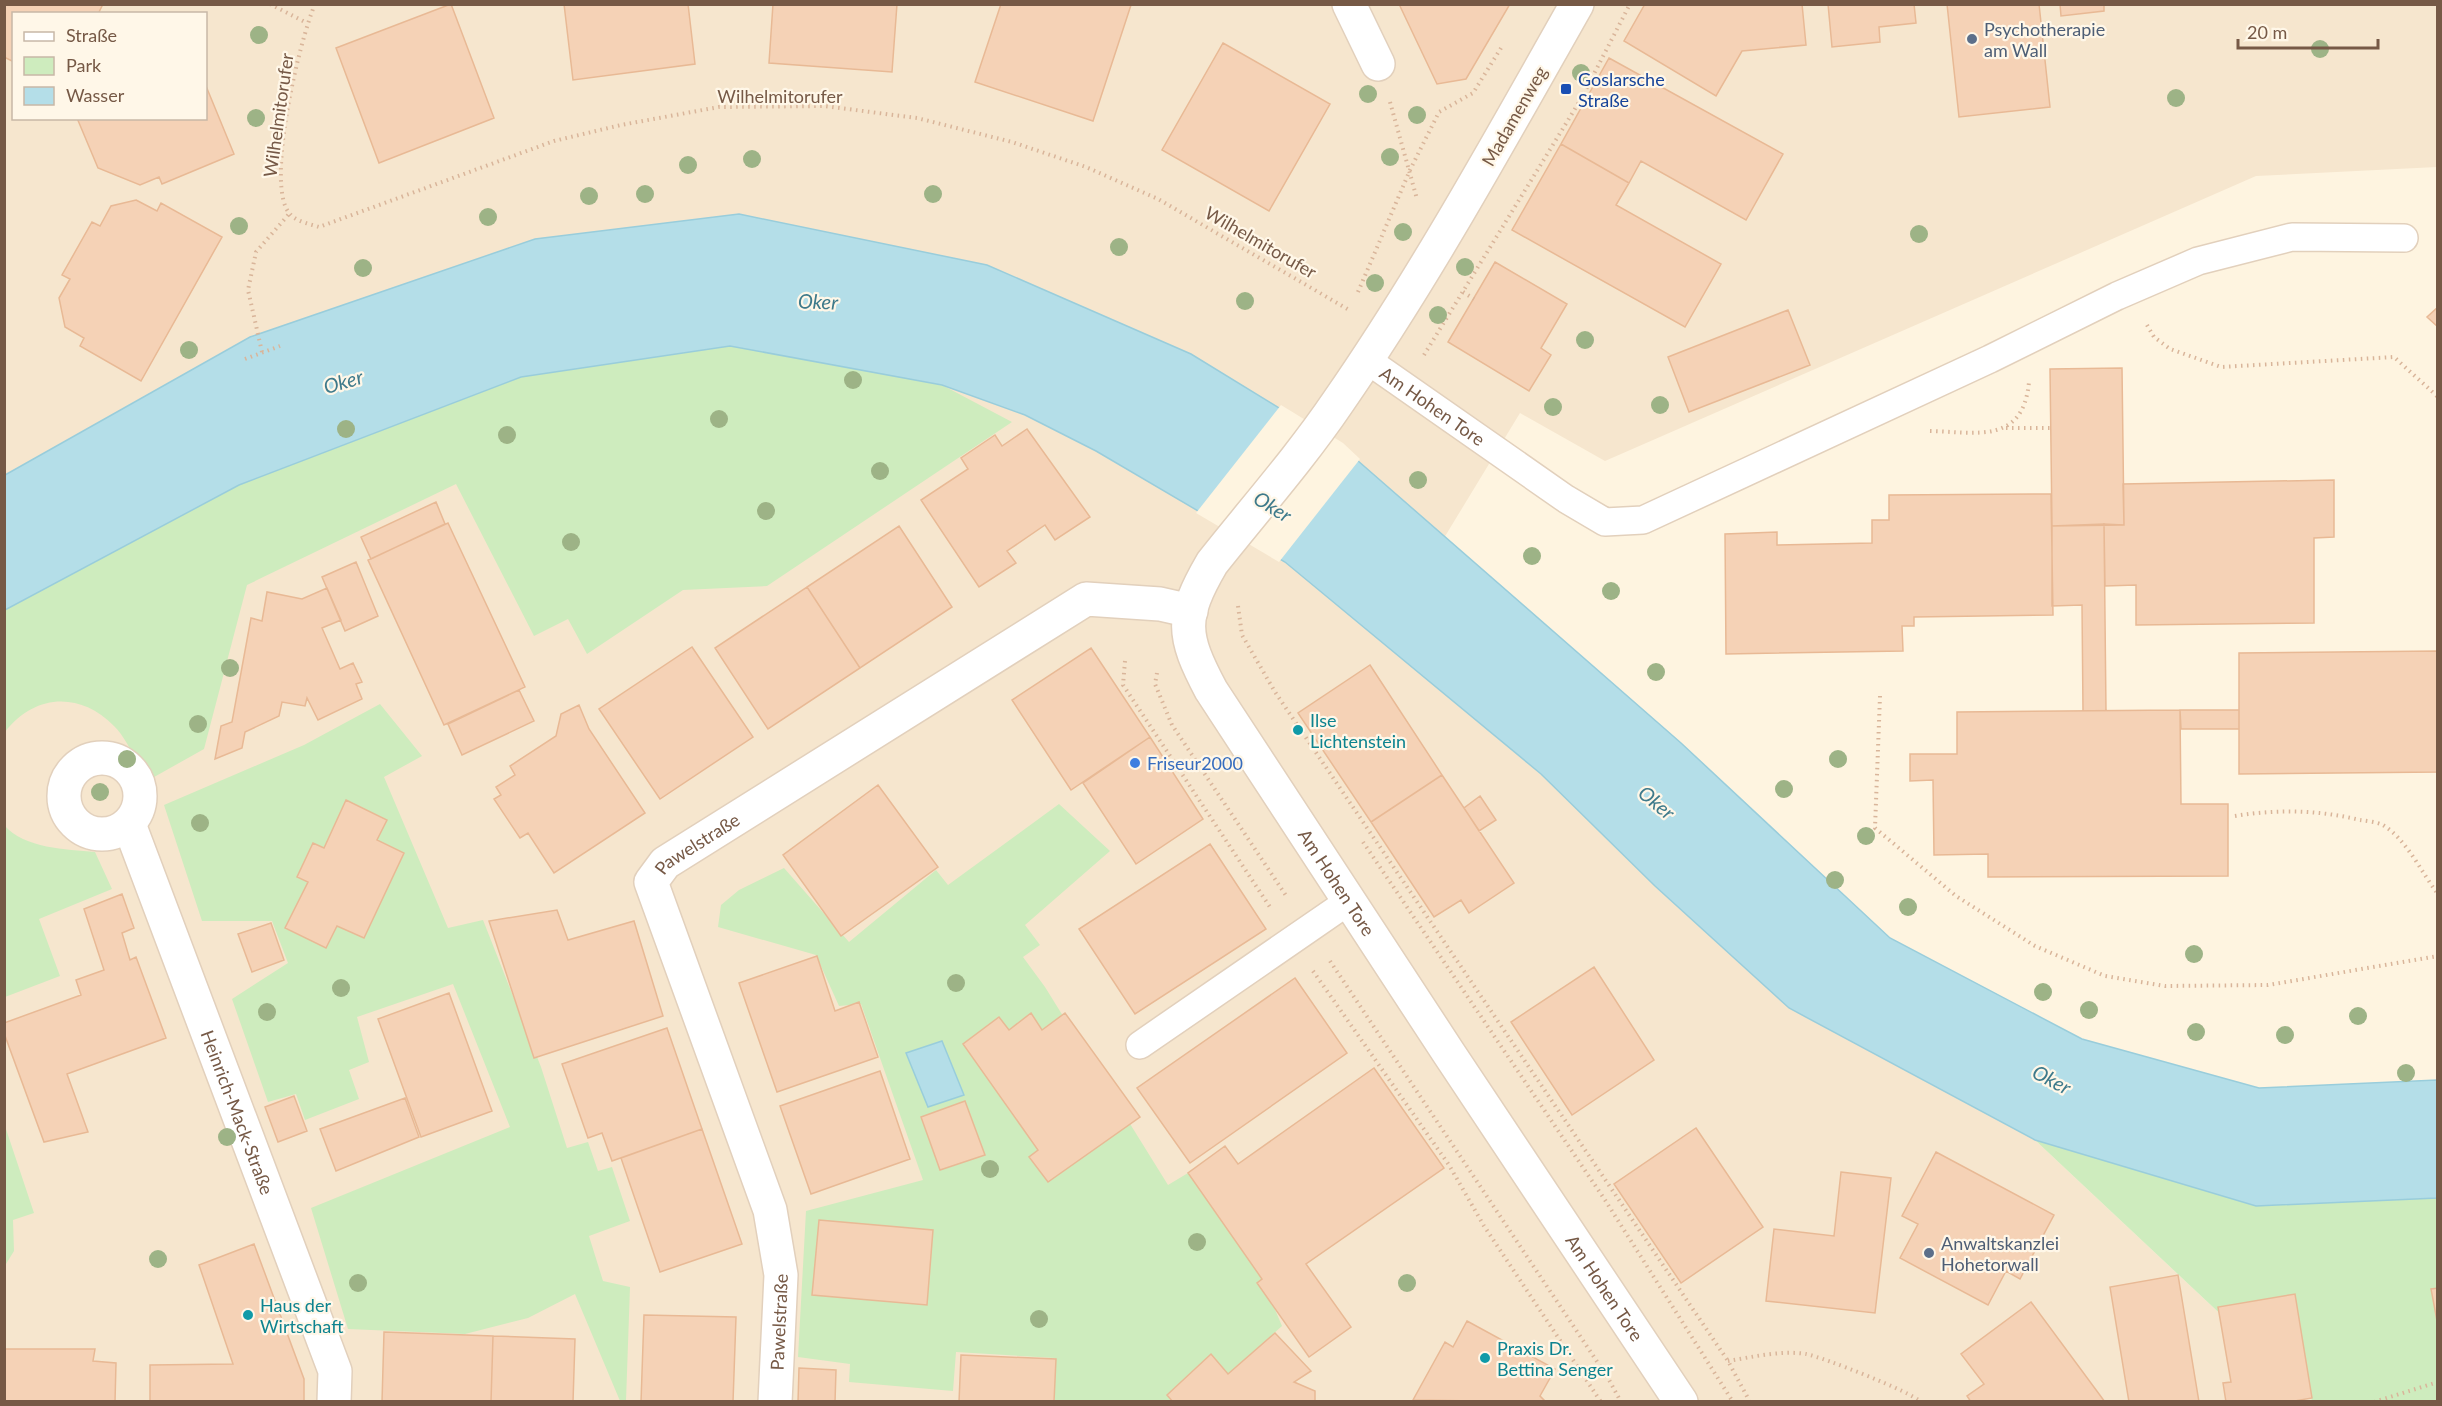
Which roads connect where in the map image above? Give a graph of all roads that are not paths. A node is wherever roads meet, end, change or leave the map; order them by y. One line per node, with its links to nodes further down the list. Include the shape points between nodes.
1 (1349, 4): 3 (street)
2 (1577, 4): 4 (street, Madamenweg)
3 (1378, 64)
4 (1448, 227): 6 (street, Am Hohen Tore)
5 (2404, 238): 6 (lane, Am Hohen Tore, via 2292,237 2198,261 1643,520 1605,522 1566,499 1498,450)
6 (1375, 347): 7 (street, Am Hohen Tore, via 1337,404 1212,563 1199,585)
7 (1191, 612): 9 (street, Am Hohen Tore, via 1187,633 1210,690); 12 (street, Pawelstraße, via 1160,604 1086,599 665,863 651,882 770,1210 781,1275)
8 (129, 824): 11 (street, Heinrich-Mack-Straße, via 335,1371)
9 (1349, 901): 10 (lane); 13 (street, Am Hohen Tore)
10 (1140, 1045)
11 (334, 1401)
12 (775, 1401)
13 (1681, 1401)

